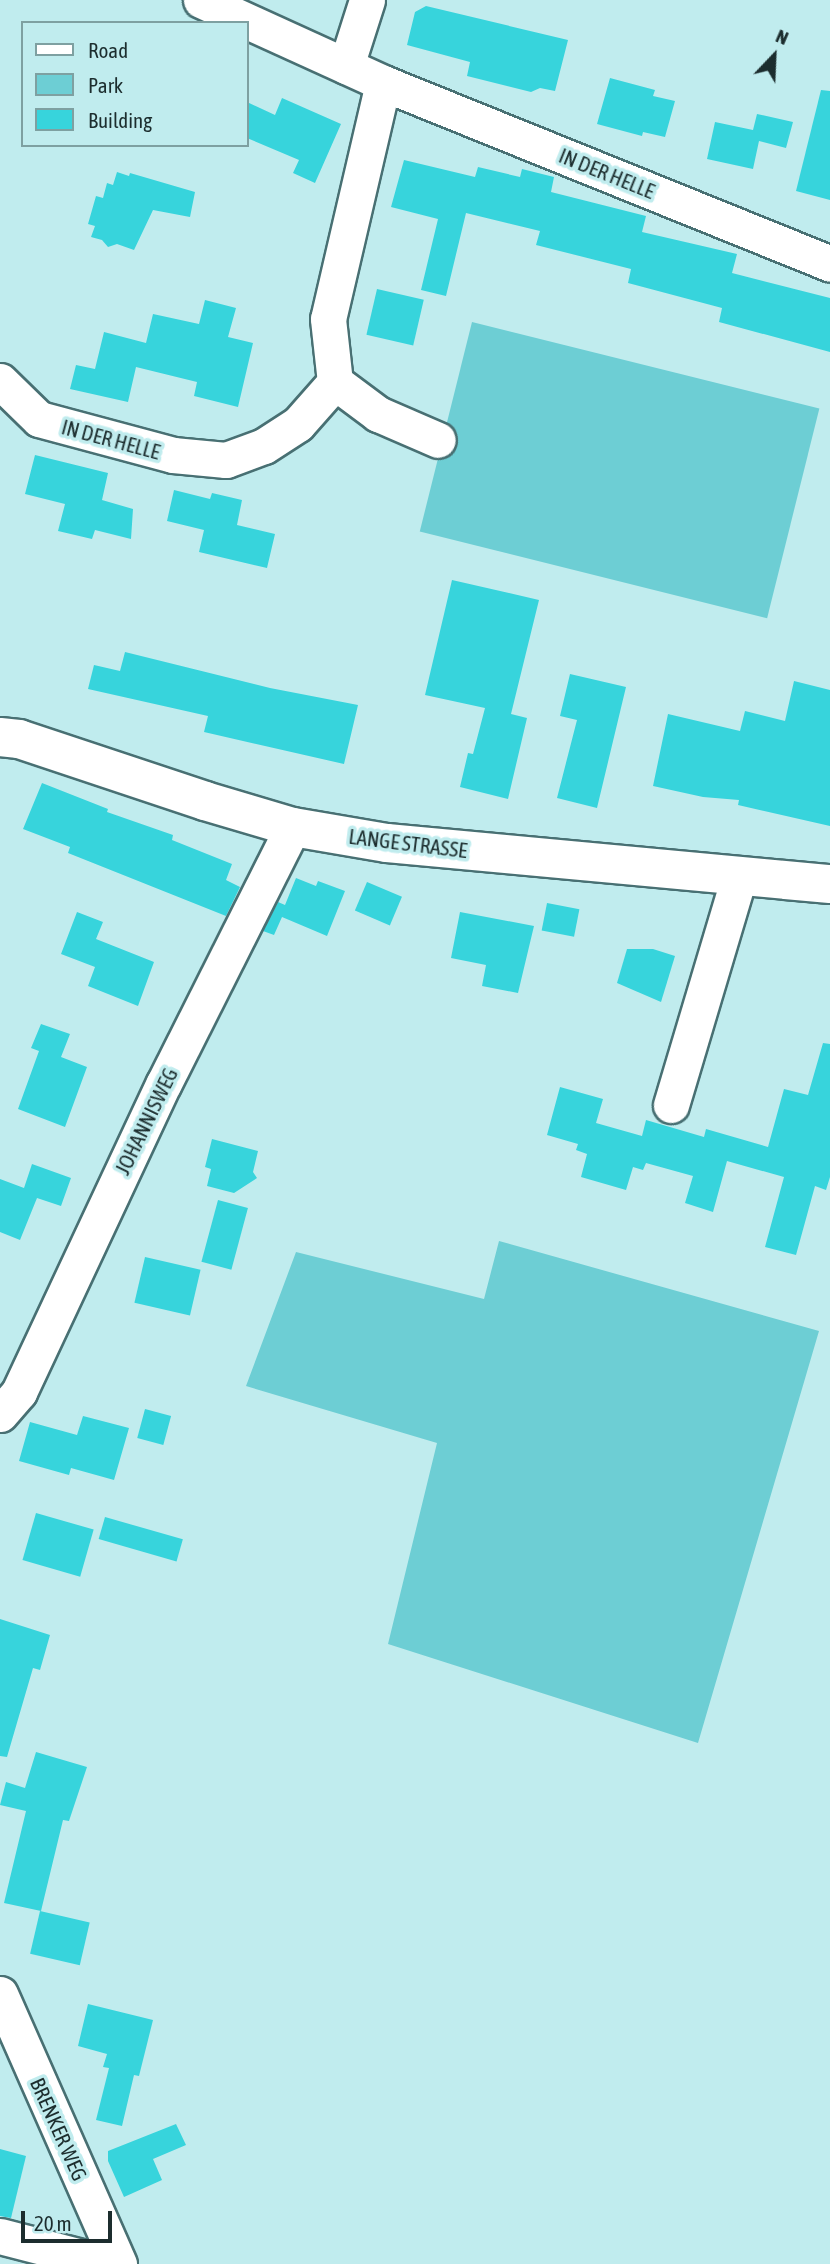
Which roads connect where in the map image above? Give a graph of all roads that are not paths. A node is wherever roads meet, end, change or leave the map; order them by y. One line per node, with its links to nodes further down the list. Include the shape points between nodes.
1 (201, 0): 3 (street, IN DER HELLE)
2 (367, 0): 5 (street)
3 (247, 21)
4 (248, 21): 5 (street, IN DER HELLE)
5 (346, 66): 6 (street, IN DER HELLE)
6 (383, 83): 7 (street, IN DER HELLE); 9 (street, via 328,319)
7 (830, 264)
8 (0, 381): 9 (street, IN DER HELLE, via 39,419 173,455 226,460 264,446 298,424)
9 (335, 382): 10 (street, via 378,414)
10 (438, 440)
11 (0, 737): 12 (main road, LANGE STRASSE, via 19,739)
12 (293, 827): 13 (main road, LANGE STRASSE, via 387,843); 16 (street, JOHANNISWEG, via 164,1083 19,1392)
13 (739, 877): 14 (main road, LANGE STRASSE); 15 (street)
14 (830, 884)
15 (671, 1105)
16 (0, 1414)
17 (0, 1994): 20 (street, BRENKER WEG)
18 (0, 2236): 19 (street)
19 (108, 2264)
20 (119, 2264)

